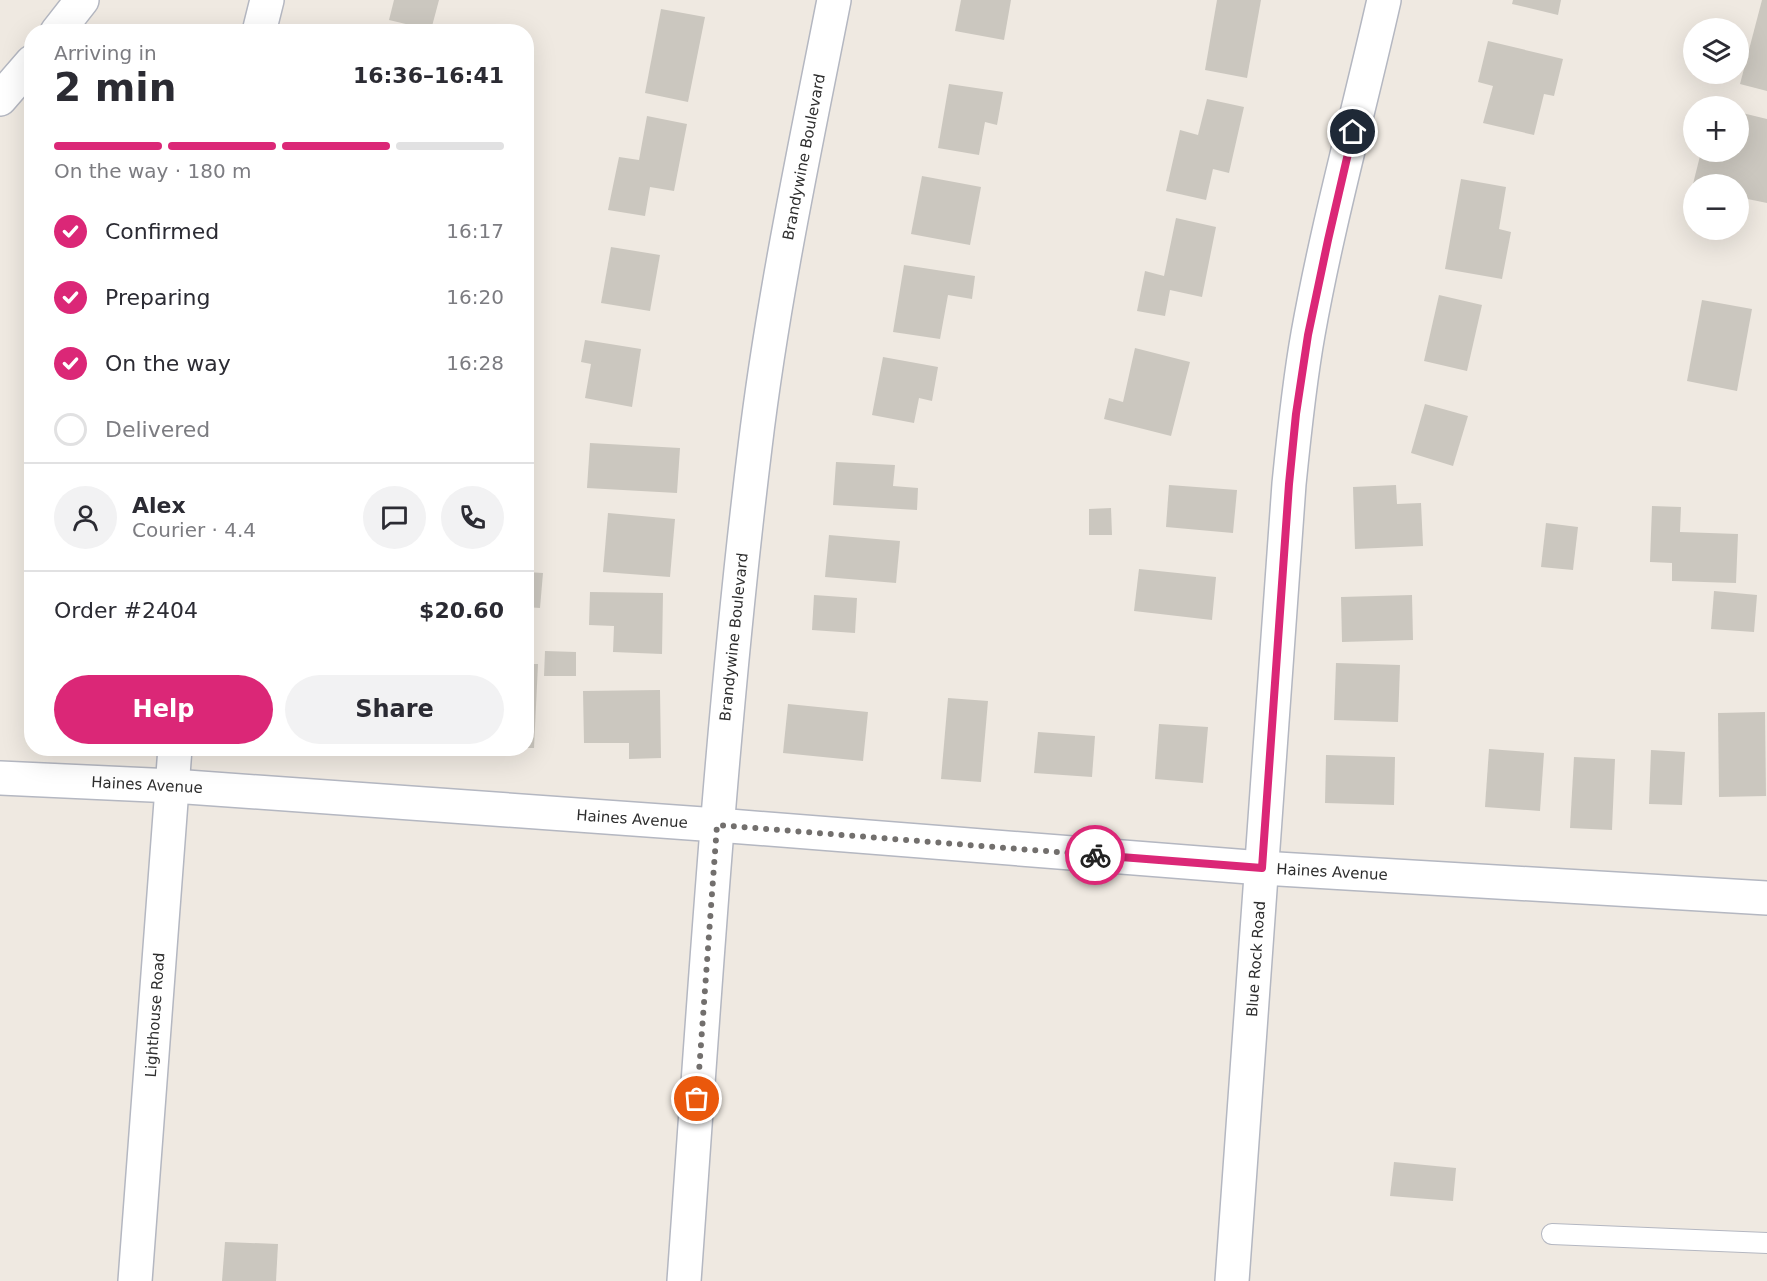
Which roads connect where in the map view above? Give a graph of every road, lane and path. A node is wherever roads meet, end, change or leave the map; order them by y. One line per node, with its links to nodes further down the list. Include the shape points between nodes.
1 (82, 0): 5 (street)
2 (267, 0): 6 (street)
3 (834, 0): 12 (street, Brandywine Boulevard, via 773,322 755,444)
4 (1384, 0): 13 (street, Blue Rock Road, via 1328,240 1296,414)
5 (63, 24)
6 (261, 24)
7 (24, 71): 8 (street)
8 (0, 99)
9 (174, 756): 11 (street, Lighthouse Road)
10 (0, 778): 11 (street, Haines Avenue)
11 (172, 786): 12 (street, Haines Avenue); 17 (street, Lighthouse Road)
12 (717, 825): 13 (street, Haines Avenue); 18 (street, Brandywine Boulevard)
13 (1262, 868): 14 (street, Haines Avenue); 19 (street, Blue Rock Road)
14 (1767, 898)
15 (1552, 1234): 16 (lane)
16 (1767, 1243)
17 (135, 1281)
18 (684, 1281)
19 (1232, 1281)

